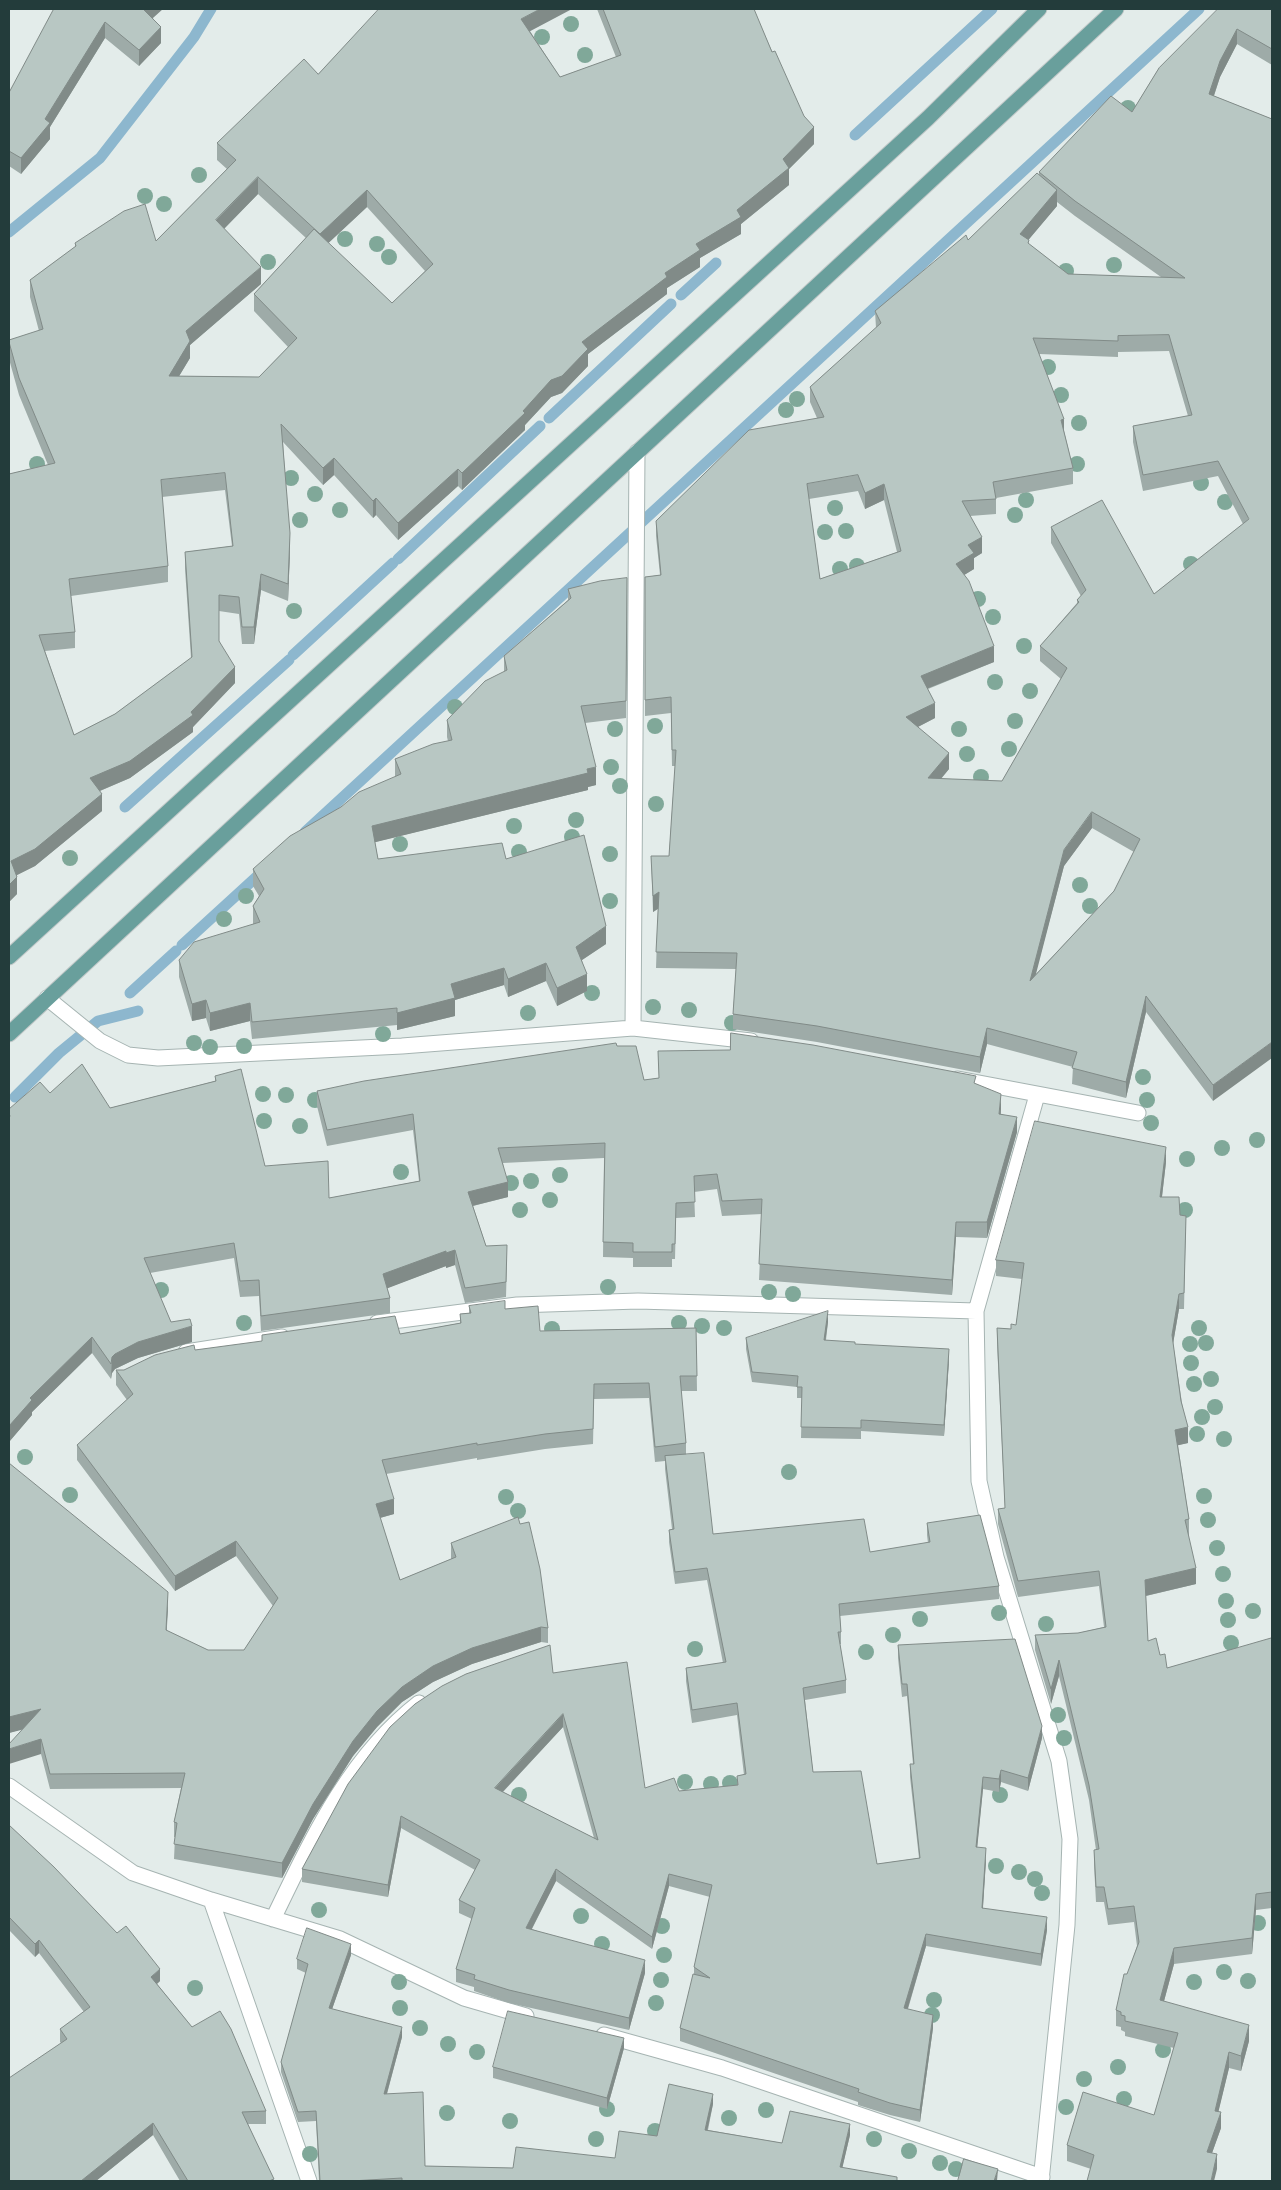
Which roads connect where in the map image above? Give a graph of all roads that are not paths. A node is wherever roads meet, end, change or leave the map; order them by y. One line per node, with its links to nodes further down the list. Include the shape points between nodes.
1 (1039, 9): 4 (main road, via 928,118)
2 (1116, 9): 3 (main road)
3 (637, 452): 5 (main road); 6 (street)
4 (9, 957)
5 (47, 998): 6 (street, via 100,1041 128,1054 158,1058 402,1046); 7 (main road)
6 (633, 1028): 8 (street)
7 (9, 1034)
8 (768, 1044)
9 (941, 1076): 10 (street)
10 (1037, 1095): 11 (street); 12 (street)
11 (1138, 1113)
12 (976, 1311): 13 (street, via 638,1302 517,1305); 22 (street, via 979,1481 996,1557 1059,1761 1070,1839 1067,1925)
13 (360, 1326)
14 (294, 1335): 15 (street)
15 (171, 1355)
16 (427, 1697): 19 (street, via 397,1720 357,1765 317,1830)
17 (9, 1786): 18 (street, via 133,1873)
18 (212, 1900): 19 (street); 23 (street)
19 (273, 1919): 20 (street, via 340,1939 464,1998)
20 (545, 2021)
21 (594, 2032): 22 (street, via 722,2068)
22 (1041, 2179)
23 (309, 2181)

